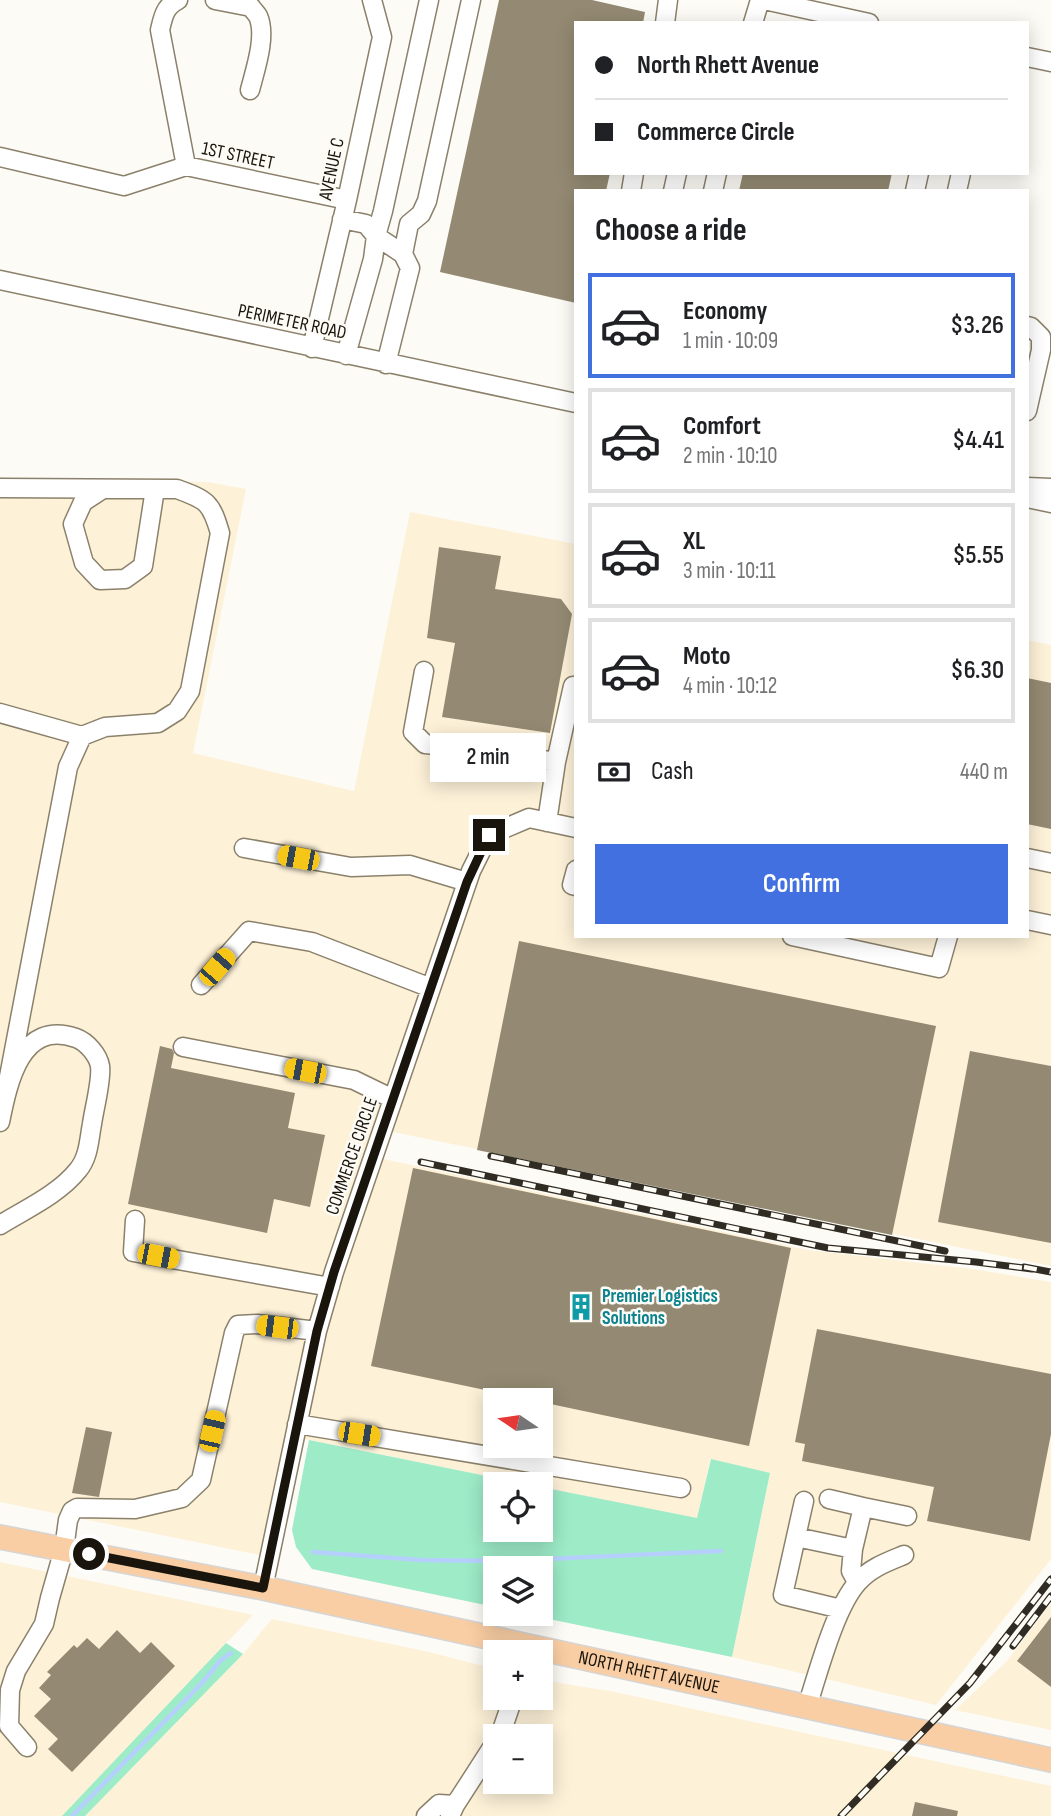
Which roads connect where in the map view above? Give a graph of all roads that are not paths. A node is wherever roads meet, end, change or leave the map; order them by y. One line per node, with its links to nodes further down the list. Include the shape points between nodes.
1 (175, 0): 15 (street, via 164,12 160,30)
2 (215, 0): 13 (street, via 251,7 258,17 262,34)
3 (372, 0): 16 (street, AVENUE C, via 382,37)
4 (429, 0): 18 (street)
5 (471, 0): 19 (street, via 427,201 409,224)
6 (668, 0): 8 (street)
7 (762, 0): 9 (street); 10 (street)
8 (664, 21)
9 (754, 21)
10 (860, 21)
11 (1029, 57): 12 (street)
12 (1051, 62)
13 (250, 90)
14 (0, 157): 15 (street, 1ST STREET, via 124,186)
15 (186, 166): 16 (street, 1ST STREET)
16 (347, 200): 17 (street, AVENUE C)
17 (342, 219): 18 (street, via 366,224); 22 (street, AVENUE C)
18 (376, 236): 19 (street); 23 (street)
19 (402, 254): 24 (street, via 410,268)
20 (0, 280): 22 (street, PERIMETER ROAD)
21 (1029, 326): 25 (street, via 1041,337 1041,351)
22 (312, 348): 23 (street, PERIMETER ROAD)
23 (346, 355): 24 (street, PERIMETER ROAD)
24 (386, 364): 26 (street, PERIMETER ROAD)
25 (1029, 402)
26 (574, 403)
27 (1029, 487): 30 (street)
28 (0, 488): 29 (street)
29 (104, 488): 31 (street); 31 (street, via 83,502 74,524 84,563 100,580 125,579 143,566)
30 (1051, 488)
31 (155, 489): 37 (street, via 177,489 200,498 214,512 220,533 190,691 177,711 158,723 106,727)
32 (1029, 498): 33 (street)
33 (1051, 503)
34 (424, 671): 38 (street, via 413,732 425,744)
35 (574, 686): 38 (street)
36 (0, 713): 37 (street)
37 (82, 736): 52 (street, via 68,767)
38 (556, 762): 39 (street)
39 (547, 822): 40 (street, COMMERCE CIRCLE); 44 (street, COMMERCE CIRCLE, via 529,818 489,835)
40 (574, 828)
41 (244, 848): 44 (street, via 351,867 410,865)
42 (1029, 858): 43 (street)
43 (1051, 863)
44 (467, 882): 50 (street, COMMERCE CIRCLE)
45 (1029, 920): 46 (street)
46 (1051, 925)
47 (801, 938): 48 (street, via 939,968)
48 (947, 938)
49 (201, 985): 50 (street, via 249,931 312,942)
50 (431, 988): 53 (street, COMMERCE CIRCLE)
51 (183, 1048): 53 (street, via 354,1080)
52 (7, 1087): 54 (street); 56 (street, via 16,1063 30,1045 46,1036 81,1040 100,1066 86,1158 63,1184)
53 (393, 1099): 57 (street, COMMERCE CIRCLE)
54 (0, 1122)
55 (135, 1220): 57 (street, via 133,1252)
56 (0, 1225)
57 (330, 1287): 58 (street, COMMERCE CIRCLE)
58 (317, 1331): 59 (street, COMMERCE CIRCLE); 67 (street, via 238,1325 201,1480 182,1498 135,1509 77,1508 68,1520)
59 (297, 1424): 60 (street); 71 (street, COMMERCE CIRCLE)
60 (681, 1488)
61 (829, 1499): 63 (street)
62 (804, 1501): 66 (street)
63 (863, 1507): 64 (street); 68 (street)
64 (907, 1516)
65 (0, 1537): 67 (main road, NORTH RHETT AVENUE)
66 (796, 1537): 68 (street); 72 (street, via 783,1595)
67 (64, 1549): 71 (main road, NORTH RHETT AVENUE); 76 (street, via 44,1624 10,1690 9,1726)
68 (853, 1549): 70 (street, via 852,1571)
69 (904, 1555): 70 (street, via 876,1566)
70 (857, 1582): 72 (street)
71 (263, 1588): 73 (main road, NORTH RHETT AVENUE)
72 (841, 1609): 75 (street)
73 (488, 1640)
74 (553, 1654): 75 (main road, NORTH RHETT AVENUE)
75 (807, 1707): 77 (main road, NORTH RHETT AVENUE)
76 (27, 1747)
77 (1051, 1760)
78 (483, 1762): 79 (street)
79 (452, 1810): 80 (street, via 439,1804)
80 (426, 1816)

